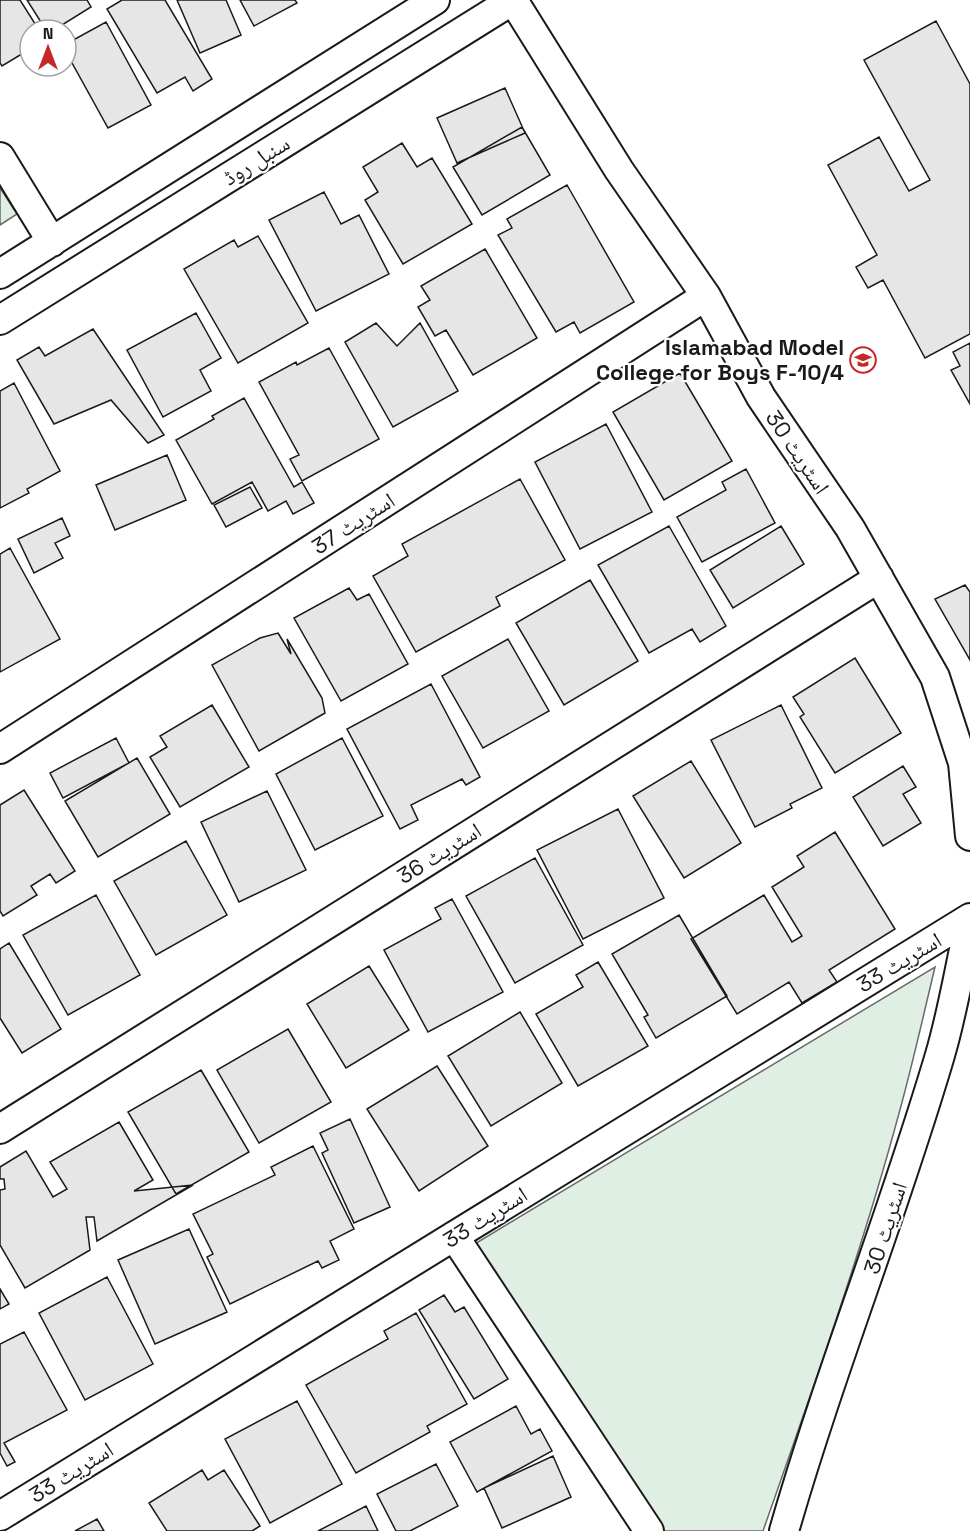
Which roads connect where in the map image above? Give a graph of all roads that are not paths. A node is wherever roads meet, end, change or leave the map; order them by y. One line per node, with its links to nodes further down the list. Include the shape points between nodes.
1 (435, 0): 4 (street, سنبل روڈ)
2 (513, 0): 6 (street, اسٹریٹ 30, via 618,170); 7 (street, سنبل روڈ)
3 (0, 158): 4 (street)
4 (52, 242): 5 (street, سنبل روڈ)
5 (0, 274)
6 (706, 297): 8 (street, اسٹریٹ 30, via 761,397 850,528); 9 (street, اسٹریٹ 37)
7 (0, 320)
8 (879, 578): 10 (street, اسٹریٹ 30, via 935,677 963,763); 12 (street, اسٹریٹ 36)
9 (0, 749)
10 (970, 836)
11 (970, 920): 13 (street, اسٹریٹ 33); 16 (street, اسٹریٹ 30, via 941,1053)
12 (0, 1129)
13 (454, 1236): 14 (street, اسٹریٹ 33); 15 (street)
14 (0, 1516)
15 (649, 1531)
16 (784, 1531)

